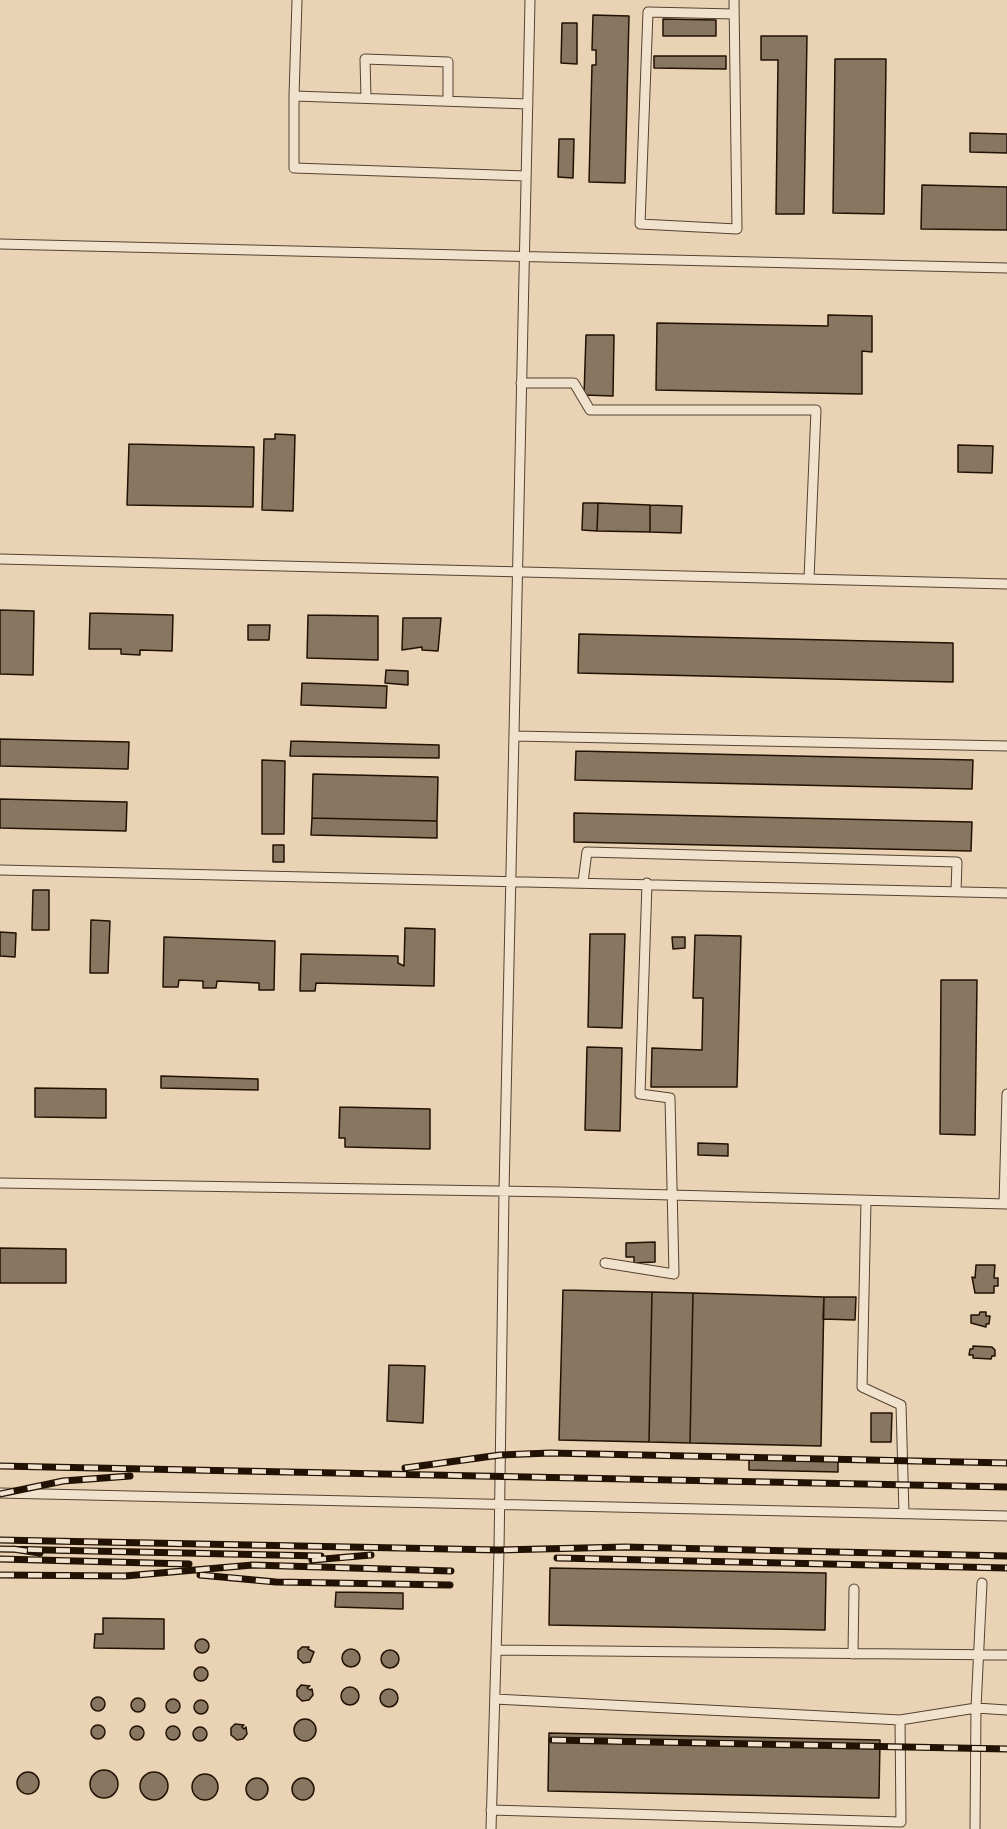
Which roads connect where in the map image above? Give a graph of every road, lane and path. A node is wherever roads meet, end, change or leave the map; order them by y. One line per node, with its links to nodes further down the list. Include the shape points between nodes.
1 (297, 0): 5 (lane)
2 (530, 0): 8 (lane)
3 (734, 0): 4 (lane)
4 (734, 14): 4 (lane, via 648,12 640,224 736,229)
5 (294, 96): 6 (lane); 9 (lane, via 294,168)
6 (366, 98): 7 (lane); 7 (lane, via 365,59 448,62)
7 (448, 101): 8 (lane)
8 (528, 104): 9 (lane)
9 (526, 176): 11 (lane)
10 (0, 244): 11 (lane)
11 (523, 258): 12 (lane); 13 (lane)
12 (1007, 268)
13 (521, 383): 15 (lane); 16 (lane, via 574,383 590,410 816,410)
14 (0, 559): 15 (lane)
15 (518, 571): 16 (lane); 18 (lane)
16 (809, 579): 17 (lane)
17 (1007, 584)
18 (514, 736): 19 (lane); 21 (lane)
19 (1007, 746)
20 (0, 870): 21 (lane)
21 (511, 880): 22 (lane); 28 (lane)
22 (583, 882): 23 (lane); 24 (lane, via 587,852 957,862)
23 (647, 883): 24 (lane); 29 (lane, via 640,1094 670,1098)
24 (956, 891): 25 (lane)
25 (1007, 893)
26 (1007, 1094): 31 (lane)
27 (0, 1183): 28 (lane)
28 (504, 1192): 29 (lane); 34 (lane)
29 (671, 1196): 30 (lane); 32 (lane, via 674,1274)
30 (866, 1201): 31 (lane); 35 (lane, via 862,1387 901,1405)
31 (1006, 1204)
32 (605, 1263)
33 (0, 1493): 34 (lane)
34 (500, 1504): 35 (lane); 39 (lane)
35 (904, 1514): 36 (lane)
36 (1007, 1516)
37 (982, 1582): 41 (lane)
38 (854, 1589): 40 (lane)
39 (496, 1650): 40 (lane); 43 (lane)
40 (853, 1654): 41 (lane)
41 (980, 1655): 42 (lane); 44 (lane)
42 (1007, 1656)
43 (495, 1700): 46 (lane); 47 (lane)
44 (976, 1708): 45 (lane); 46 (lane); 49 (lane)
45 (1007, 1710)
46 (900, 1720): 47 (lane, via 901,1822)
47 (491, 1810): 48 (lane)
48 (491, 1829)
49 (975, 1829)

